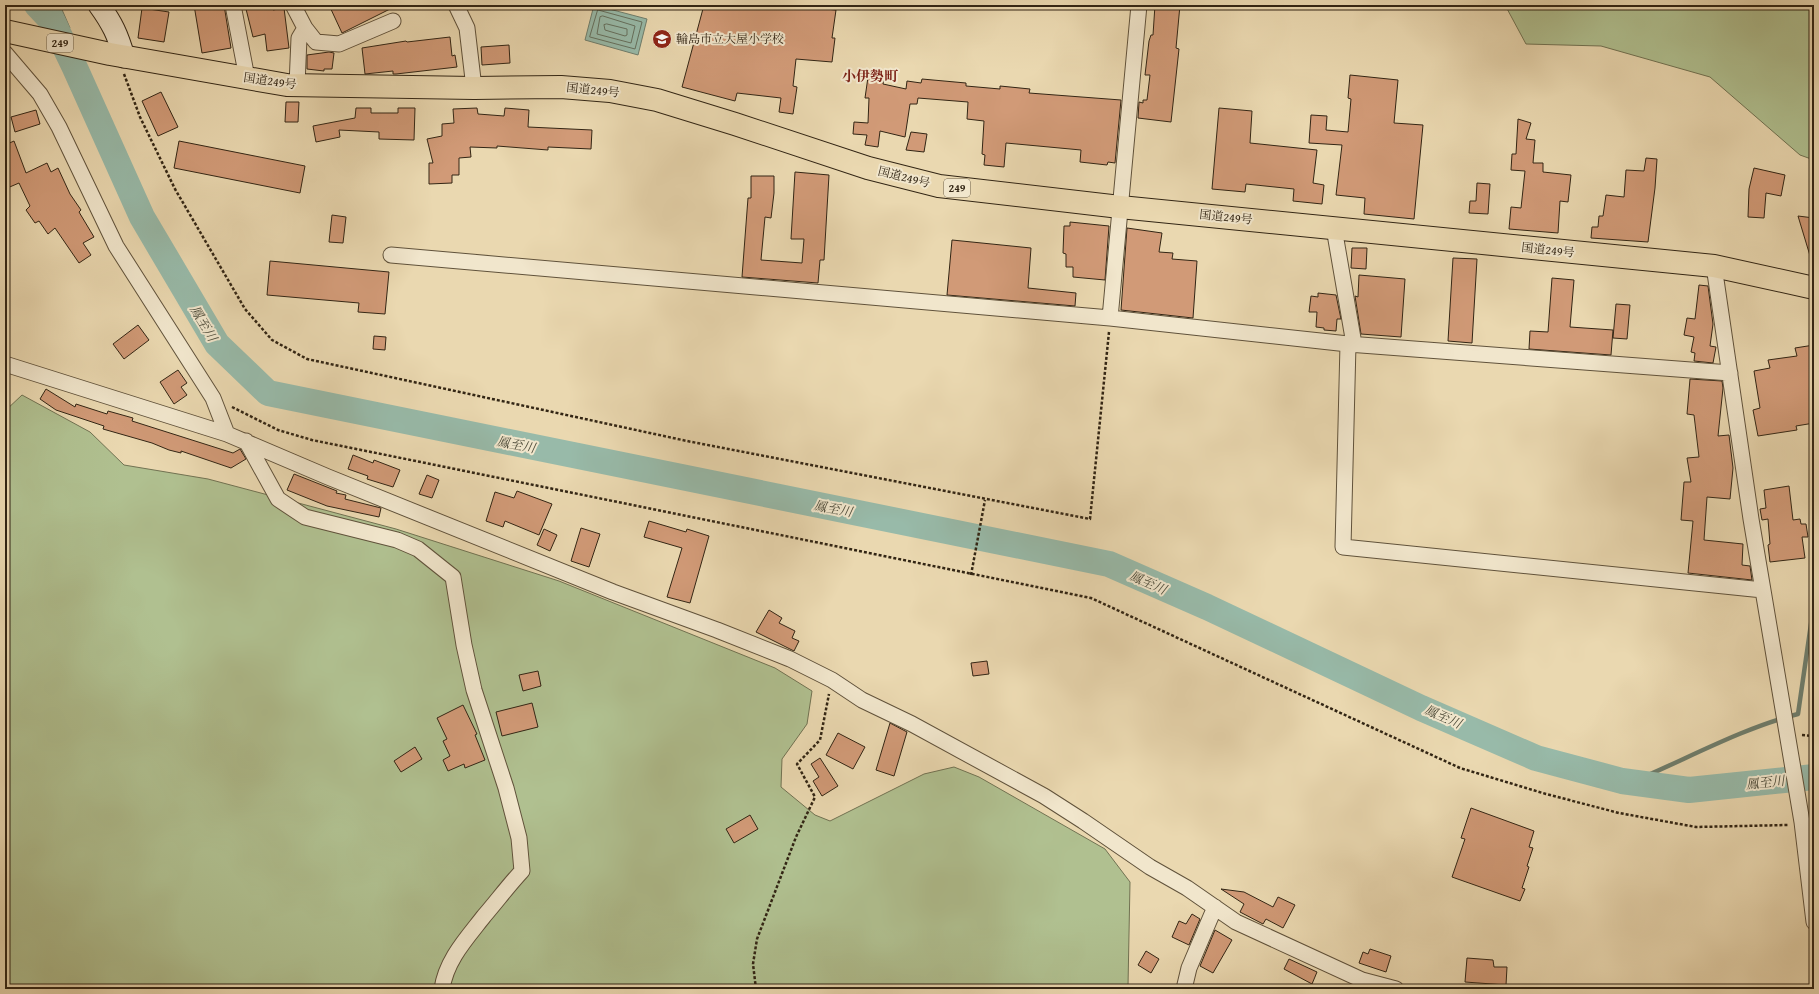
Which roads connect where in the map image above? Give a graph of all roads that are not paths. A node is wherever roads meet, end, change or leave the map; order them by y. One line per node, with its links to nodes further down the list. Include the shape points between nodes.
1 (99, 5): 9 (street, via 118,36)
2 (233, 5): 10 (street)
3 (293, 5): 7 (street)
4 (456, 5): 12 (street, via 467,28)
5 (1139, 5): 13 (street)
6 (393, 21): 7 (street, via 339,44 316,42)
7 (305, 28): 11 (street, via 299,38)
8 (7, 39): 9 (highway, 国道249号 / 249); 22 (street, via 59,127 116,246 212,398)
9 (117, 56): 10 (highway, 国道249号 / 249)
10 (247, 78): 11 (highway, 国道249号 / 249)
11 (297, 85): 12 (highway, 国道249号 / 249)
12 (474, 88): 13 (highway, 国道249号 / 249, via 561,87 610,91 648,98 868,168 939,186)
13 (1120, 207): 14 (highway, 国道249号 / 249); 18 (street)
14 (1334, 228): 16 (highway, 国道249号 / 249); 19 (street)
15 (392, 254): 18 (street)
16 (1714, 266): 17 (highway, 国道249号 / 249); 21 (street)
17 (1810, 285)
18 (1110, 318): 19 (street)
19 (1351, 344): 21 (street); 24 (street, via 1343,547)
20 (5, 364): 22 (street)
21 (1730, 373): 24 (street)
22 (227, 434): 23 (street)
23 (246, 442): 25 (street, via 613,592 783,656 832,680 862,700 912,724 1044,796); 27 (street, via 278,500 305,517 397,540 418,549 453,577 474,690 506,788 519,838 522,871 457,950 443,979)
24 (1763, 590): 26 (street, via 1802,824)
25 (1215, 907): 28 (street, via 1189,968); 29 (street, via 1236,922 1300,952 1362,980)
26 (1814, 922)
27 (442, 989)
28 (1184, 989)
29 (1396, 989)

